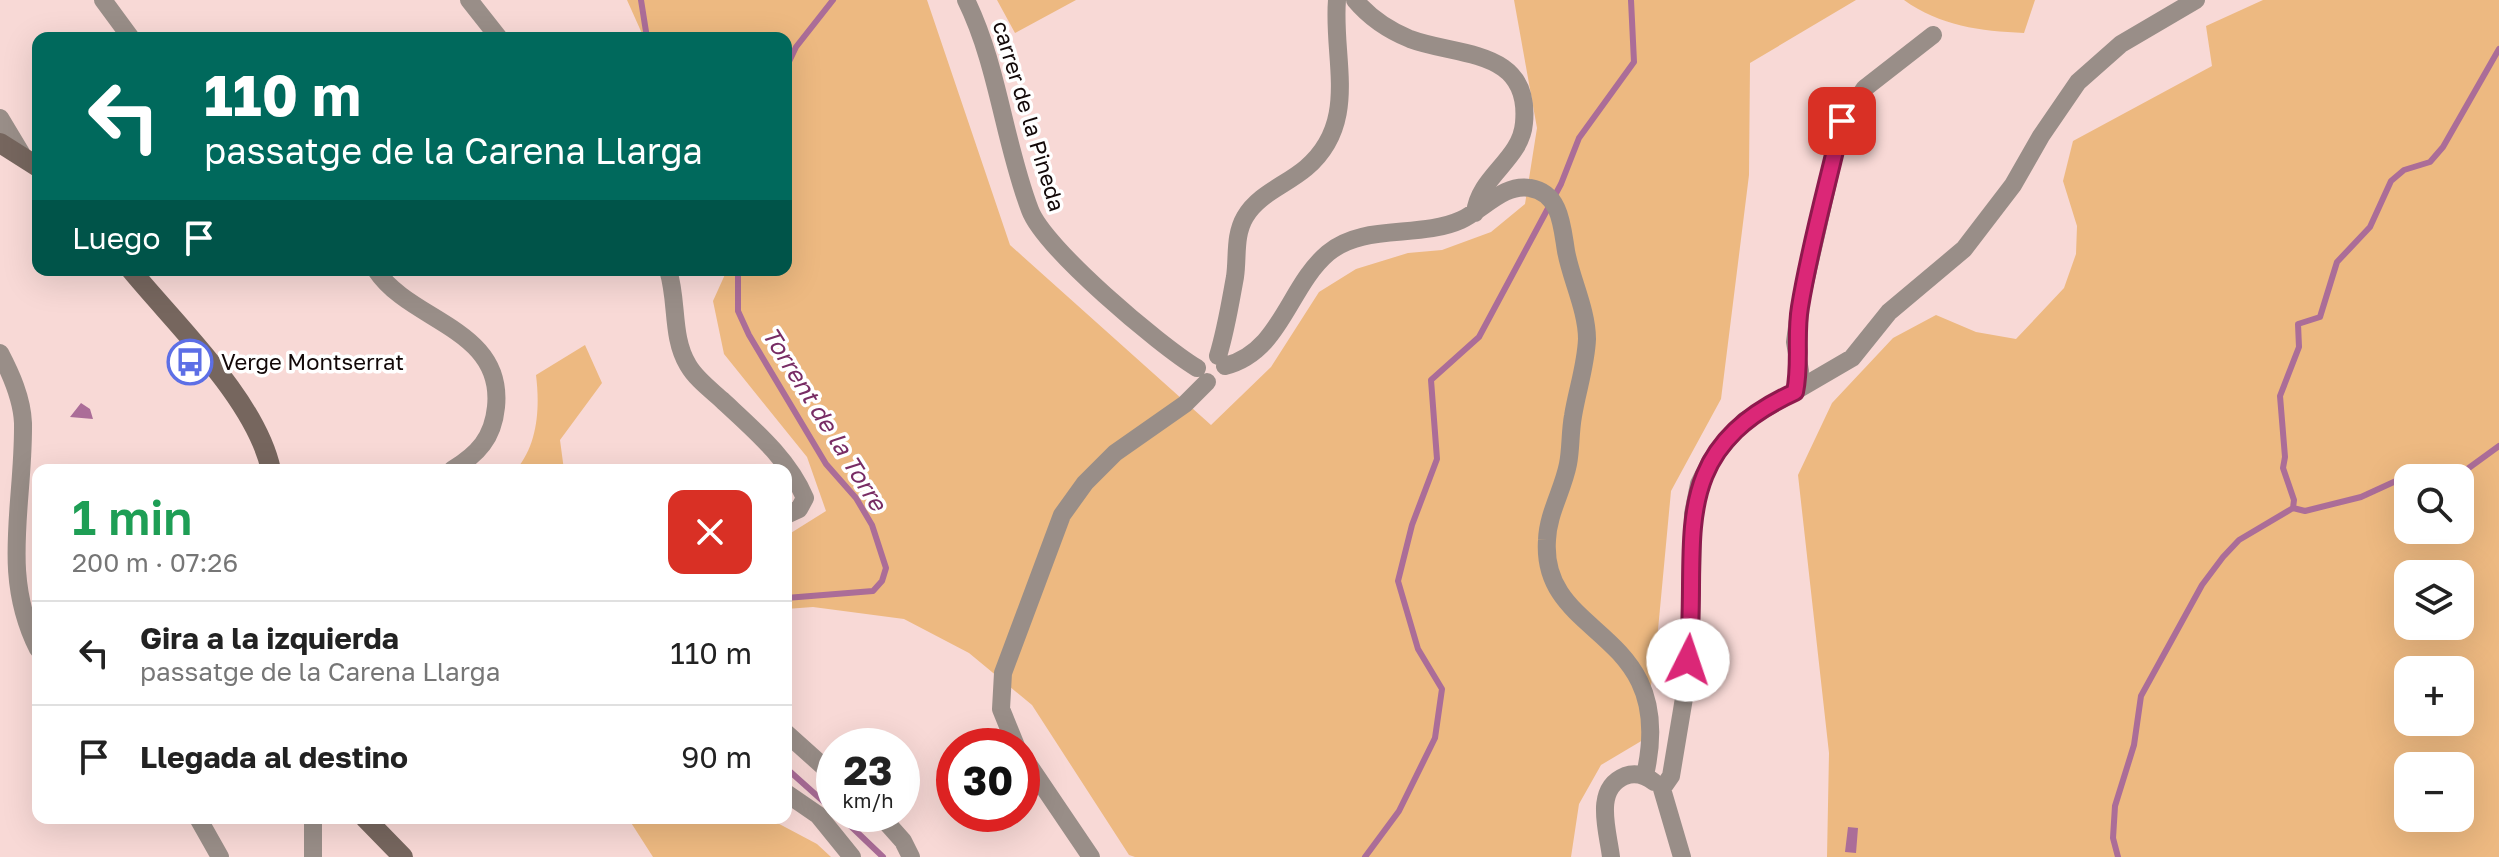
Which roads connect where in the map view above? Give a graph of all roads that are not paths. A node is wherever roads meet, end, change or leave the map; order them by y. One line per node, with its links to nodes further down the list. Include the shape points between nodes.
1 (103, 0): 7 (street)
2 (469, 0): 8 (street)
3 (966, 0): 20 (street, carrer de la Pineda, via 1039,230)
4 (1337, 0): 19 (street, via 1339,117 1316,160 1254,205 1244,219)
5 (1355, 0): 14 (street, via 1395,32 1497,63 1515,80 1524,115 1522,133 1477,196)
6 (2196, 0): 21 (street, via 2099,60 2058,109 2013,185 1964,249 1889,312 1852,358)
7 (127, 32)
8 (494, 32)
9 (1933, 35): 21 (street, via 1865,88 1842,121 1800,305)
10 (0, 118): 12 (street)
11 (0, 143): 12 (street)
12 (21, 153): 13 (street)
13 (32, 162)
14 (1475, 213): 19 (street, via 1431,229 1362,237 1329,252 1256,354); 31 (street, via 1512,189 1530,187 1548,197 1561,215 1587,337 1568,464 1550,522 1547,553 1552,577 1567,602 1626,657 1644,688 1652,735)
15 (136, 276): 22 (street, via 248,411)
16 (380, 276): 23 (street, via 389,289 473,342 491,370 497,401 490,437)
17 (670, 276): 24 (street, via 679,344 689,367 758,432)
18 (0, 353): 27 (street, via 19,399 23,427 0,542 3,594 13,621)
19 (1221, 361): 20 (street, via 1204,356)
20 (1202, 375): 28 (street, via 1185,404 1115,453 1062,515 1003,673 1001,709)
21 (1795, 392): 33 (street, via 1744,421 1711,460 1699,484 1690,544 1693,585 1686,686 1671,776)
22 (270, 464)
23 (460, 464)
24 (783, 464)
25 (792, 475): 26 (street, via 805,498)
26 (792, 512)
27 (32, 642)
28 (1009, 728)
29 (792, 738): 30 (street)
30 (816, 760)
31 (1645, 775): 33 (street); 45 (street, via 1630,774 1607,790)
32 (1040, 782): 44 (street)
33 (1662, 789): 46 (street)
34 (792, 797): 42 (street, via 818,815)
35 (201, 824): 39 (street)
36 (313, 824): 40 (street)
37 (371, 824): 41 (street)
38 (895, 832): 43 (street)
39 (220, 857)
40 (313, 857)
41 (403, 857)
42 (852, 857)
43 (911, 857)
44 (1091, 857)
45 (1611, 857)
46 (1682, 857)

